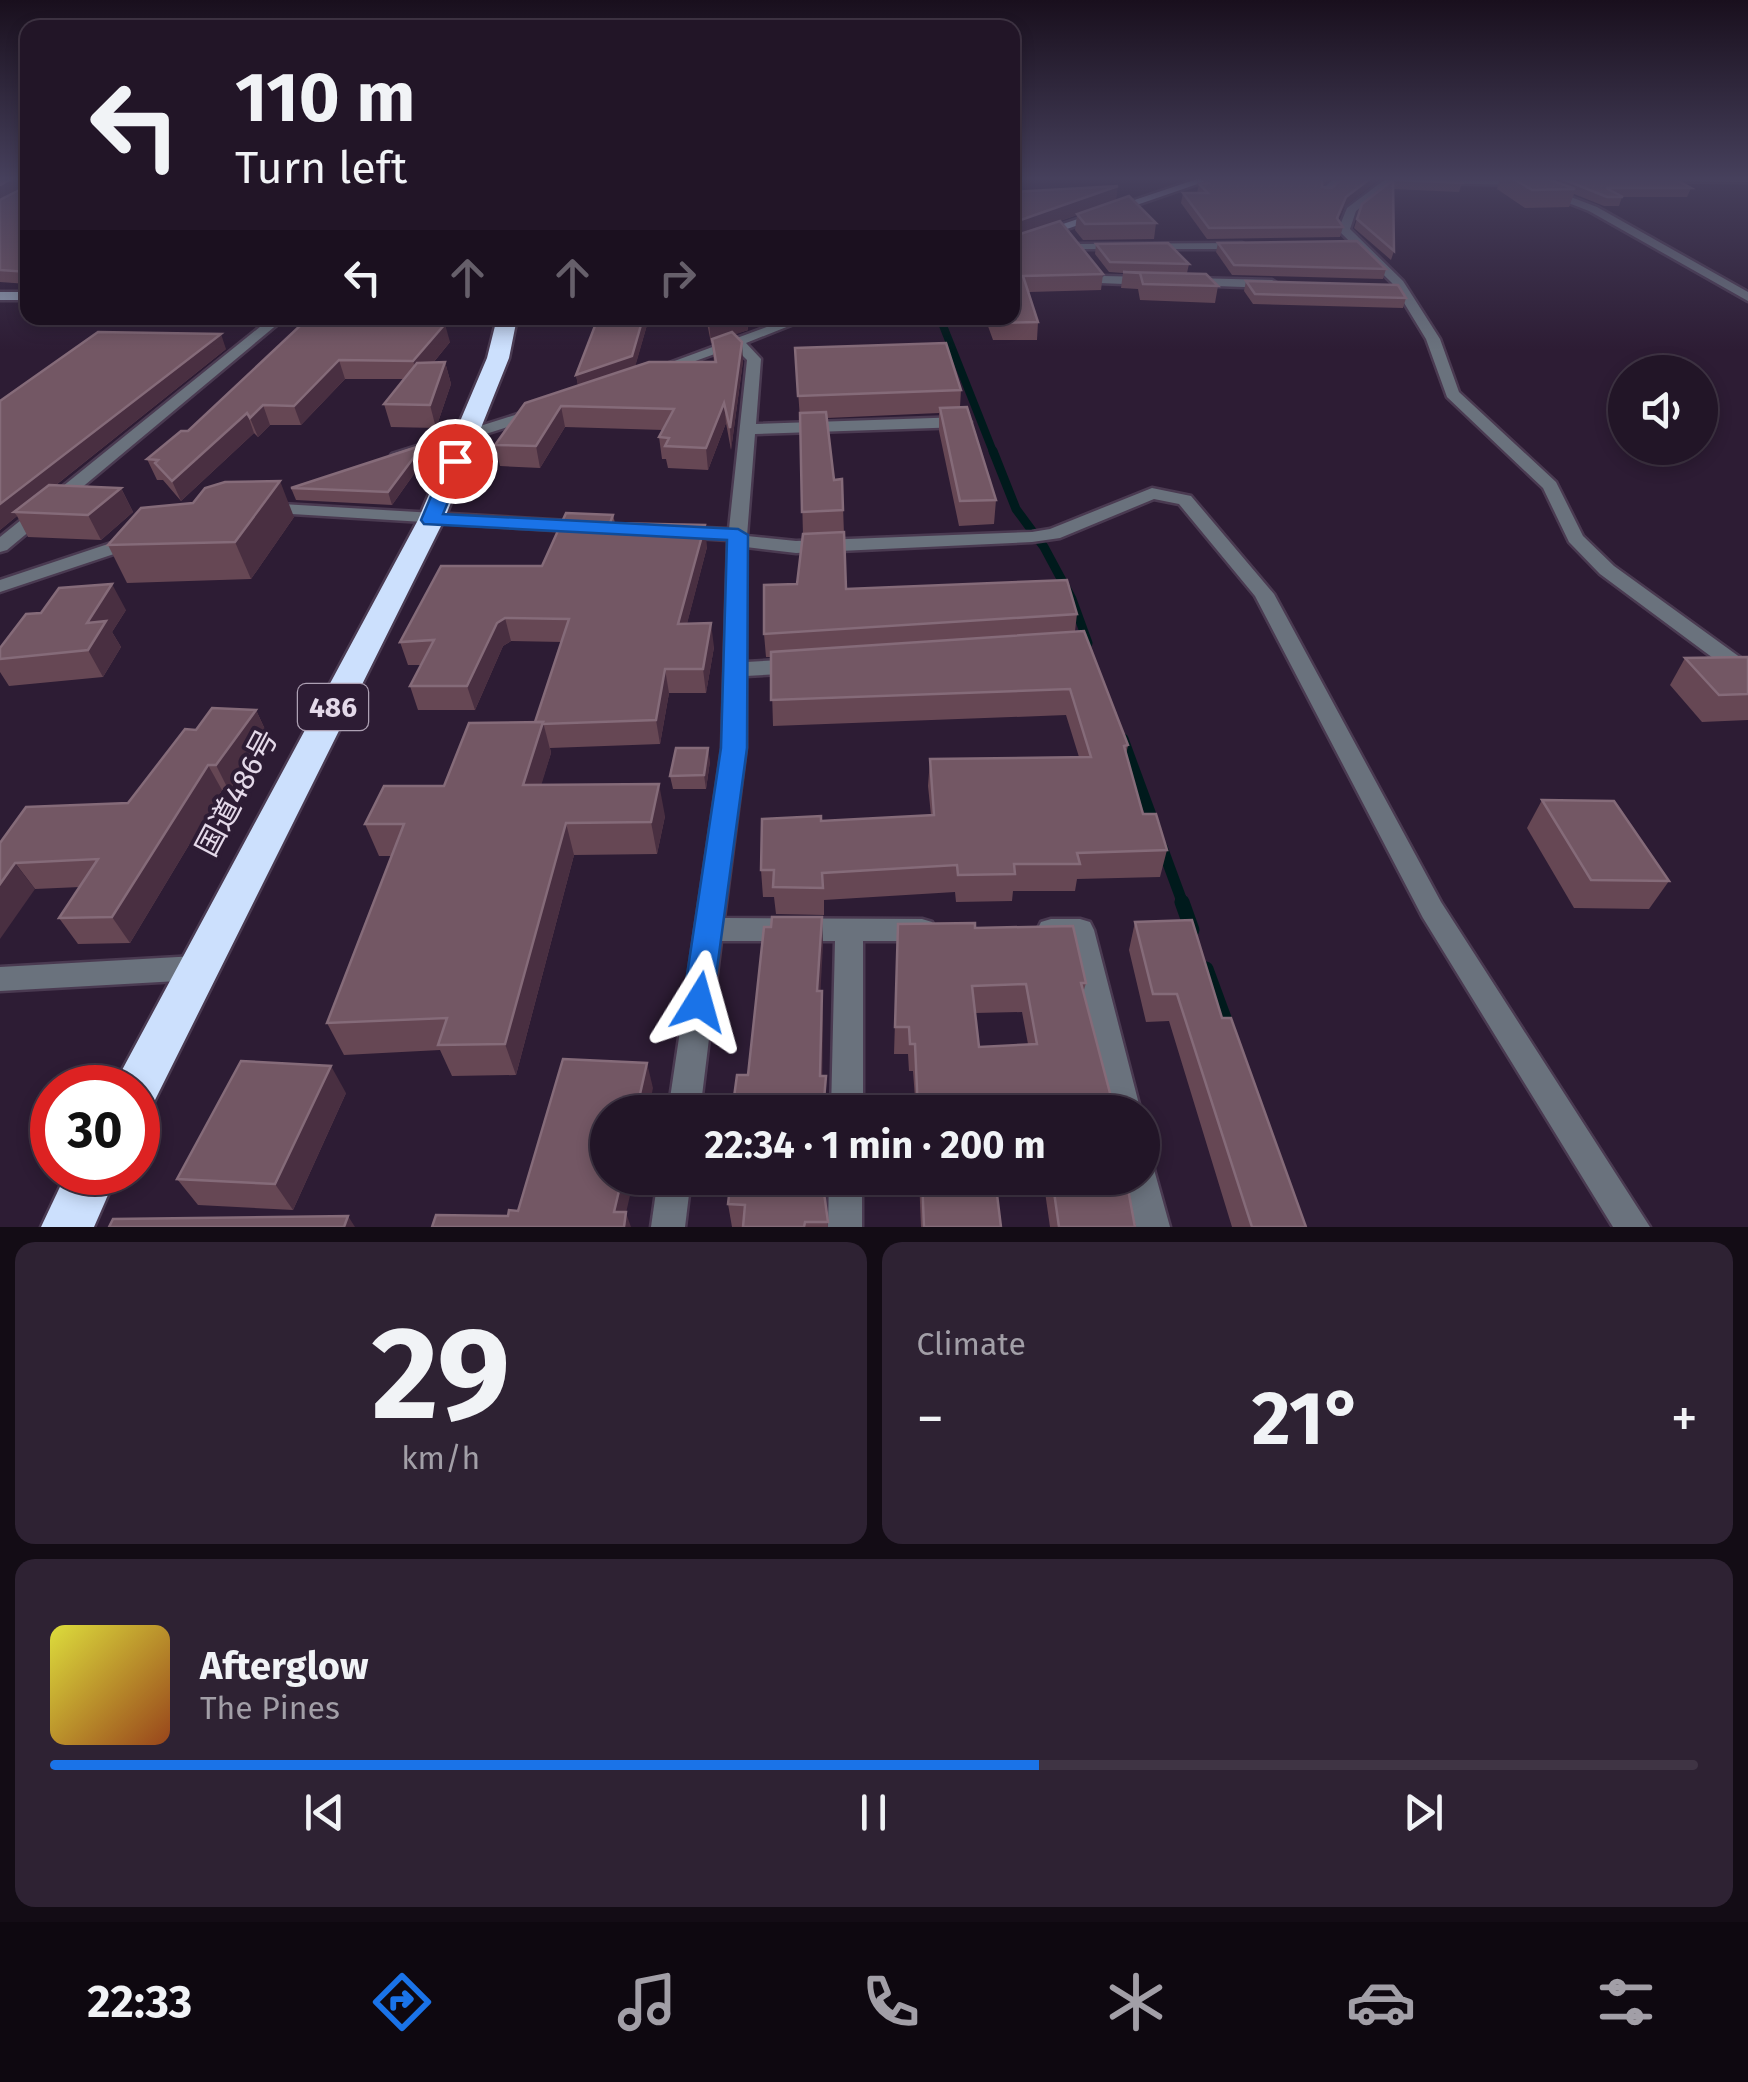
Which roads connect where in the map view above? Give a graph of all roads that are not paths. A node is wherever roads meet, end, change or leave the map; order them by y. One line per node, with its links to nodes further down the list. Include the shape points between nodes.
1 (1069, 235): 7 (street)
2 (1350, 235): 5 (street)
3 (1639, 235): 14 (street)
4 (1340, 244): 5 (street)
5 (1359, 244): 12 (street)
6 (1265, 246): 7 (street)
7 (1091, 264): 8 (street); 13 (street)
8 (1163, 282)
9 (1183, 282): 10 (street)
10 (1282, 284)
11 (1380, 286): 12 (street)
12 (1400, 287): 35 (street, via 1433,339 1452,394 1550,486 1576,538 1606,570)
13 (1117, 297)
14 (1748, 297)
15 (269, 325): 31 (street)
16 (505, 325): 23 (highway, 国道486号 / 486)
17 (782, 325): 18 (street)
18 (736, 341): 19 (street); 22 (street, via 754,358)
19 (636, 378)
20 (552, 408): 23 (street)
21 (964, 422): 22 (street)
22 (750, 429): 30 (street)
23 (468, 432): 24 (street); 26 (highway, 国道486号 / 486)
24 (374, 465)
25 (299, 491): 26 (street, via 241,506)
26 (431, 520): 27 (street); 40 (highway, 国道486号 / 486)
27 (606, 528)
28 (662, 531): 30 (street)
29 (148, 537): 32 (street)
30 (737, 538): 34 (street); 54 (street, via 796,547 1036,536 1152,494 1186,500 1264,594 1432,910)
31 (0, 546)
32 (0, 586)
33 (815, 665): 34 (street)
34 (736, 670): 36 (street, via 734,748)
35 (1748, 673)
36 (709, 929): 37 (street); 43 (street)
37 (849, 929): 38 (street); 44 (street)
38 (945, 930)
39 (1022, 930): 45 (street, via 1080,930)
40 (196, 968): 41 (street); 42 (highway, 国道486号 / 486)
41 (0, 979)
42 (148, 1065)
43 (686, 1095)
44 (846, 1095)
45 (1121, 1095)
46 (83, 1195): 50 (highway)
47 (673, 1195): 51 (street)
48 (846, 1195): 52 (street)
49 (1145, 1195): 53 (street)
50 (67, 1227)
51 (668, 1227)
52 (845, 1227)
53 (1153, 1227)
54 (1632, 1227)

